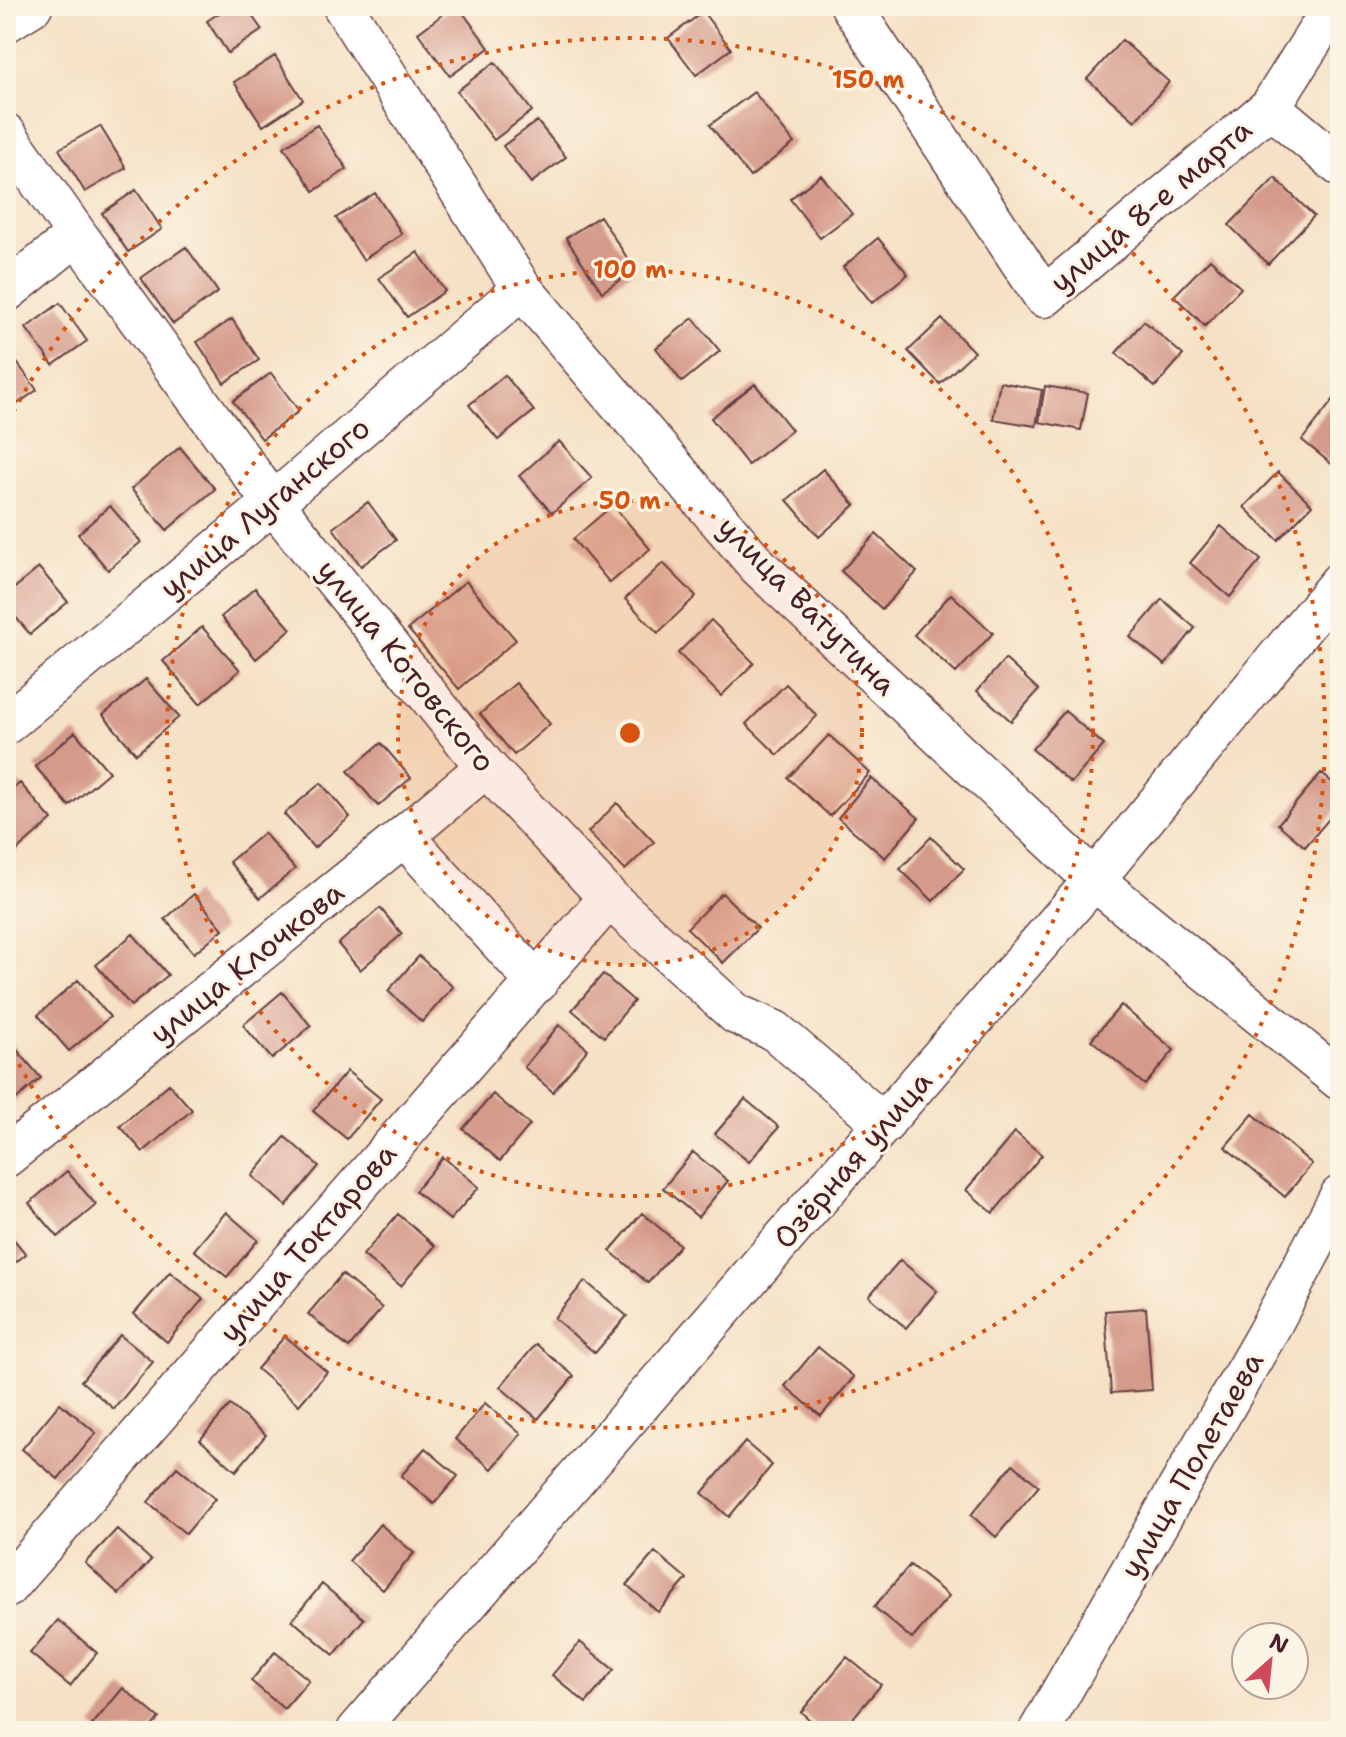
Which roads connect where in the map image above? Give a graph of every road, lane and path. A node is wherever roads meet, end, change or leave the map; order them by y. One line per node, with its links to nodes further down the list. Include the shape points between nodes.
1 (32, 6): 5 (street)
2 (343, 6): 10 (street, улица Ватутина)
3 (851, 6): 6 (street, улица 8-е марта, via 1044,297)
4 (1334, 6): 6 (street)
5 (6, 22)
6 (1270, 107): 8 (street, улица 8-е марта)
7 (6, 134): 9 (street, улица Котовского)
8 (1340, 166)
9 (77, 235): 11 (street); 12 (street, улица Котовского)
10 (522, 289): 12 (street, улица Луганского); 17 (street, улица Ватутина, via 758,566)
11 (6, 292)
12 (273, 503): 14 (street, улица Луганского); 15 (street, улица Котовского)
13 (1340, 582): 17 (street, Озёрная улица)
14 (6, 724)
15 (486, 767): 16 (street, улица Клочкова); 18 (street, улица Котовского)
16 (404, 836): 19 (street); 22 (street, улица Клочкова)
17 (1094, 880): 20 (street, улица Ватутина); 21 (street, Озёрная улица)
18 (609, 898): 19 (street, улица Токтарова); 21 (street, улица Котовского, via 736,1014 775,1031)
19 (537, 983): 24 (street, улица Токтарова)
20 (1340, 1080)
21 (884, 1124): 25 (street, Озёрная улица)
22 (6, 1157)
23 (1340, 1196): 26 (street, улица Полетаева)
24 (6, 1588)
25 (357, 1731)
26 (1039, 1731)

